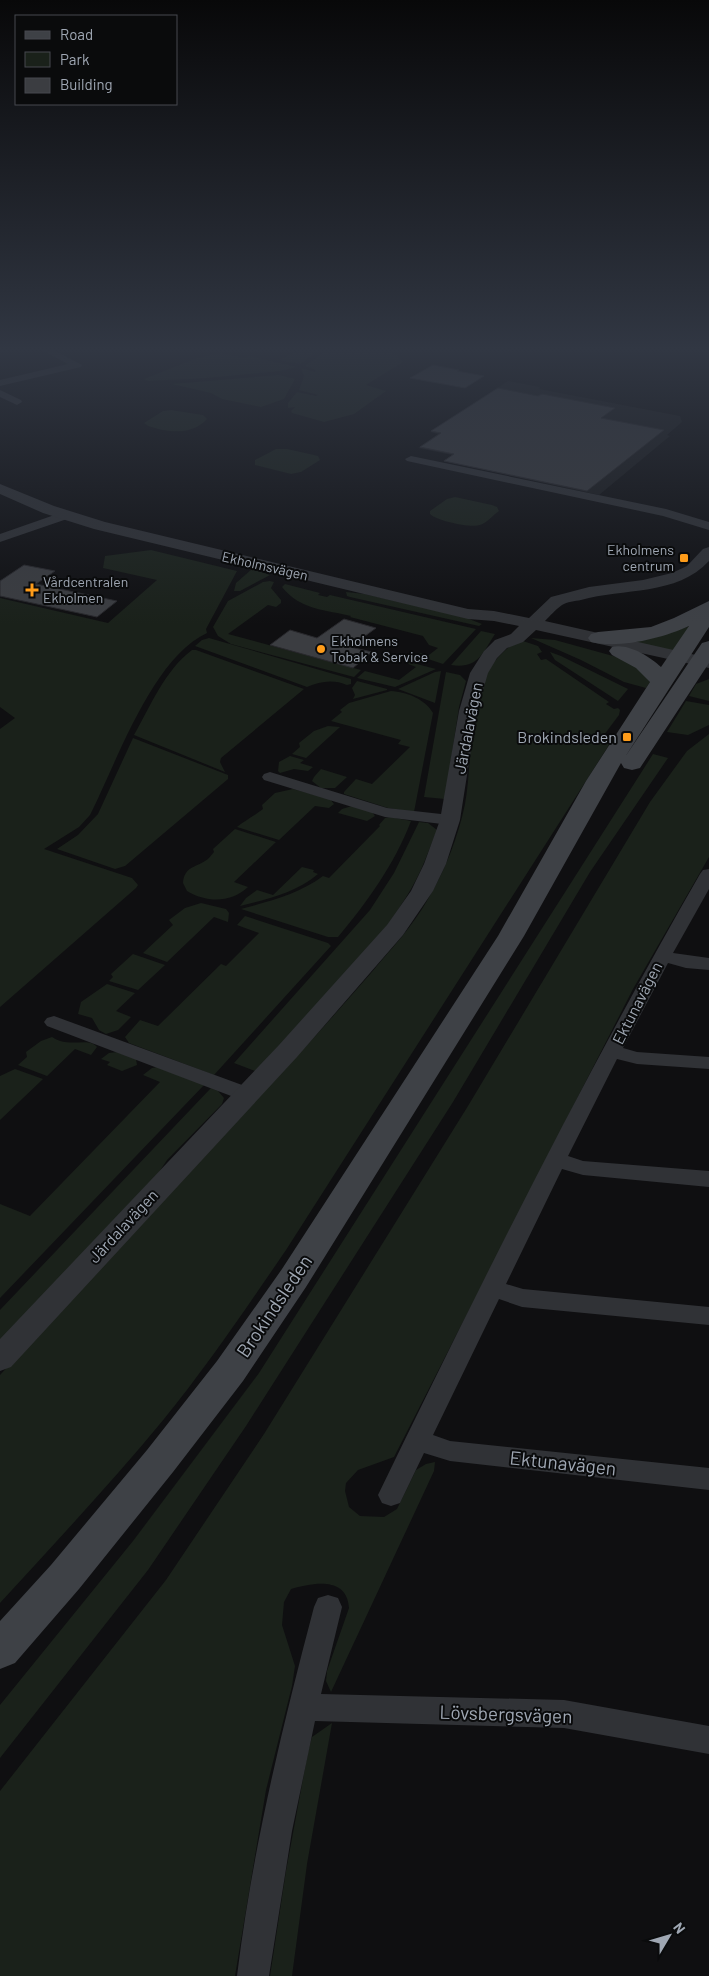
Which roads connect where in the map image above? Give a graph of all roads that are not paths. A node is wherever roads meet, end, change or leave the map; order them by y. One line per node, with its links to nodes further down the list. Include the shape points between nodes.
1 (411, 459): 3 (street)
2 (0, 488): 4 (street, Ekholmsvägen)
3 (666, 513): 5 (street); 6 (street)
4 (63, 516): 8 (street); 12 (street, Ekholmsvägen, via 130,535 468,614)
5 (709, 520)
6 (709, 526)
7 (709, 534): 12 (street, Järdalavägen, via 670,569 558,592 540,599)
8 (0, 538)
9 (709, 552): 12 (street, Järdalavägen, via 693,569 677,577 589,592 557,601)
10 (709, 607): 13 (main road, via 664,630 637,636)
11 (709, 612): 15 (main road, Brokindsleden)
12 (516, 629): 13 (street, Ekholmsvägen); 14 (street, Ekholmsvägen); 17 (street, Järdalavägen, via 490,656 479,673 468,712)
13 (598, 638): 15 (street, Ekholmsvägen)
14 (619, 651): 15 (main road, via 656,672)
15 (692, 664): 19 (main road, Brokindsleden, via 618,784); 19 (main road, Brokindsleden, via 598,781)
16 (270, 777): 17 (street, via 385,812)
17 (450, 820): 25 (street, Järdalavägen, via 425,884 395,930 288,1052)
18 (709, 874): 20 (street, Ektunavägen)
19 (511, 936): 35 (main road, Brokindsleden, via 294,1278 230,1371 65,1577)
20 (662, 956): 21 (street, Ektunavägen); 23 (street, Ektunavägen)
21 (709, 964)
22 (54, 1022): 25 (street)
23 (612, 1051): 24 (street, Ektunavägen, via 637,1058); 26 (street, Ektunavägen)
24 (709, 1063)
25 (246, 1094): 30 (street, Järdalavägen)
26 (556, 1160): 27 (street, via 583,1168); 28 (street, Ektunavägen)
27 (709, 1179)
28 (492, 1288): 29 (street, via 522,1298); 31 (street, Ektunavägen)
29 (709, 1316)
30 (0, 1359)
31 (418, 1440): 32 (street, Ektunavägen, via 450,1452); 33 (street, Ektunavägen)
32 (709, 1479)
33 (391, 1495)
34 (328, 1607): 36 (street)
35 (0, 1650)
36 (302, 1706): 37 (street, Lövsbergsvägen, via 564,1714); 38 (street, via 282,1800)
37 (709, 1740)
38 (253, 1976)

